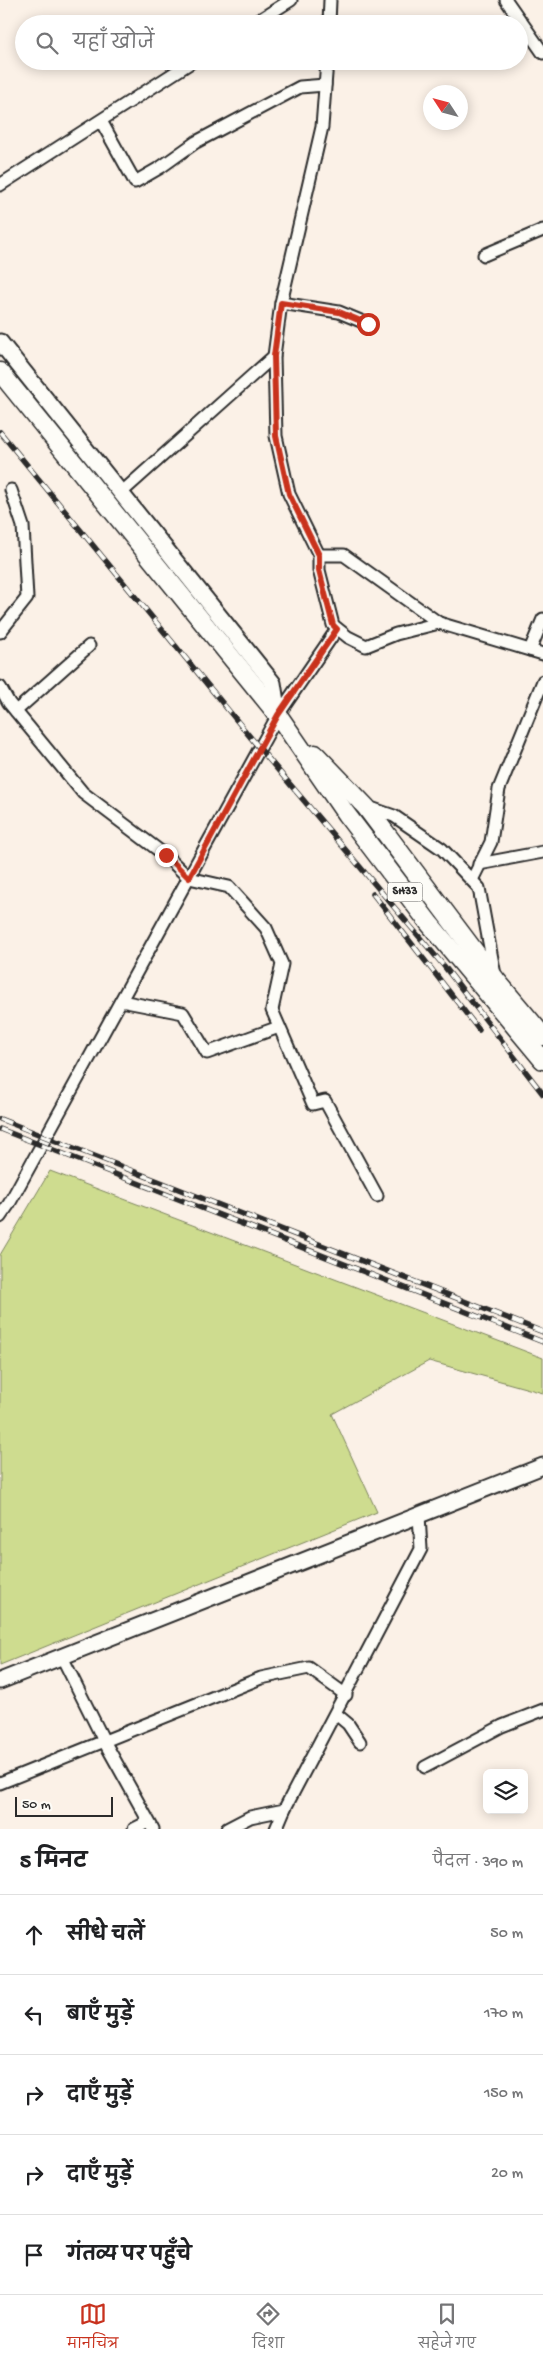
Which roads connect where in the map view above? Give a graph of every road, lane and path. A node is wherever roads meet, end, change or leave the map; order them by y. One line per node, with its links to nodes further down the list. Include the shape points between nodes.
1 (291, 0): 4 (street)
2 (330, 0): 5 (street)
3 (506, 0): 6 (street)
4 (267, 15)
5 (329, 15)
6 (516, 15)
7 (528, 32): 8 (street)
8 (543, 53)
9 (178, 70): 12 (street)
10 (326, 70): 11 (street)
11 (325, 85): 12 (street, via 300,87 196,142 136,182); 16 (street, via 322,127)
12 (101, 121): 13 (street)
13 (0, 185)
14 (543, 230): 15 (street)
15 (484, 255)
16 (281, 303): 17 (street, via 339,312); 19 (street)
17 (368, 324)
18 (0, 342): 22 (street)
19 (274, 356): 22 (street); 23 (street, via 276,436 289,494)
20 (0, 372): 34 (main road)
21 (11, 490): 27 (street, via 23,526 28,598)
22 (121, 494): 34 (street, via 273,683)
23 (319, 555): 25 (street, via 344,556); 26 (street, via 319,570 333,625)
24 (543, 619): 29 (street)
25 (439, 624): 26 (street, via 396,634 366,646); 29 (street)
26 (337, 629): 34 (street)
27 (0, 632)
28 (89, 646): 33 (street)
29 (530, 650): 30 (street)
30 (543, 654)
31 (543, 681): 37 (street, via 499,789 490,842)
32 (0, 687): 33 (street)
33 (16, 710): 38 (street, via 83,793 166,855)
34 (278, 715): 35 (main road, SH33); 38 (street); 44 (main road, SH33, via 346,814 430,923)
35 (366, 807): 39 (street, via 394,816 442,849); 40 (main road, SH33)
36 (543, 852): 37 (street)
37 (479, 864): 39 (street)
38 (189, 878): 41 (street); 42 (street, via 229,887 266,928 282,964 272,1010)
39 (472, 880): 40 (street, via 479,888)
40 (496, 980): 43 (main road, SH33)
41 (121, 1001): 42 (street, via 183,1013 207,1053); 46 (street)
42 (279, 1027): 45 (street, via 313,1104 326,1101)
43 (543, 1036)
44 (543, 1060)
45 (377, 1196)
46 (0, 1217)
47 (543, 1466): 48 (street)
48 (419, 1515): 49 (street); 51 (street, via 421,1549)
49 (62, 1657): 50 (street); 54 (street)
50 (0, 1681)
51 (346, 1694): 53 (street); 54 (street, via 309,1668 260,1678)
52 (543, 1710): 56 (street, via 502,1726)
53 (336, 1714): 55 (street, via 348,1724); 58 (street)
54 (104, 1742): 57 (street); 59 (street)
55 (360, 1742)
56 (425, 1767)
57 (0, 1783)
58 (284, 1810): 61 (street, via 250,1818); 62 (street)
59 (150, 1825): 60 (street)
60 (134, 1829)
61 (227, 1829)
62 (276, 1829)

